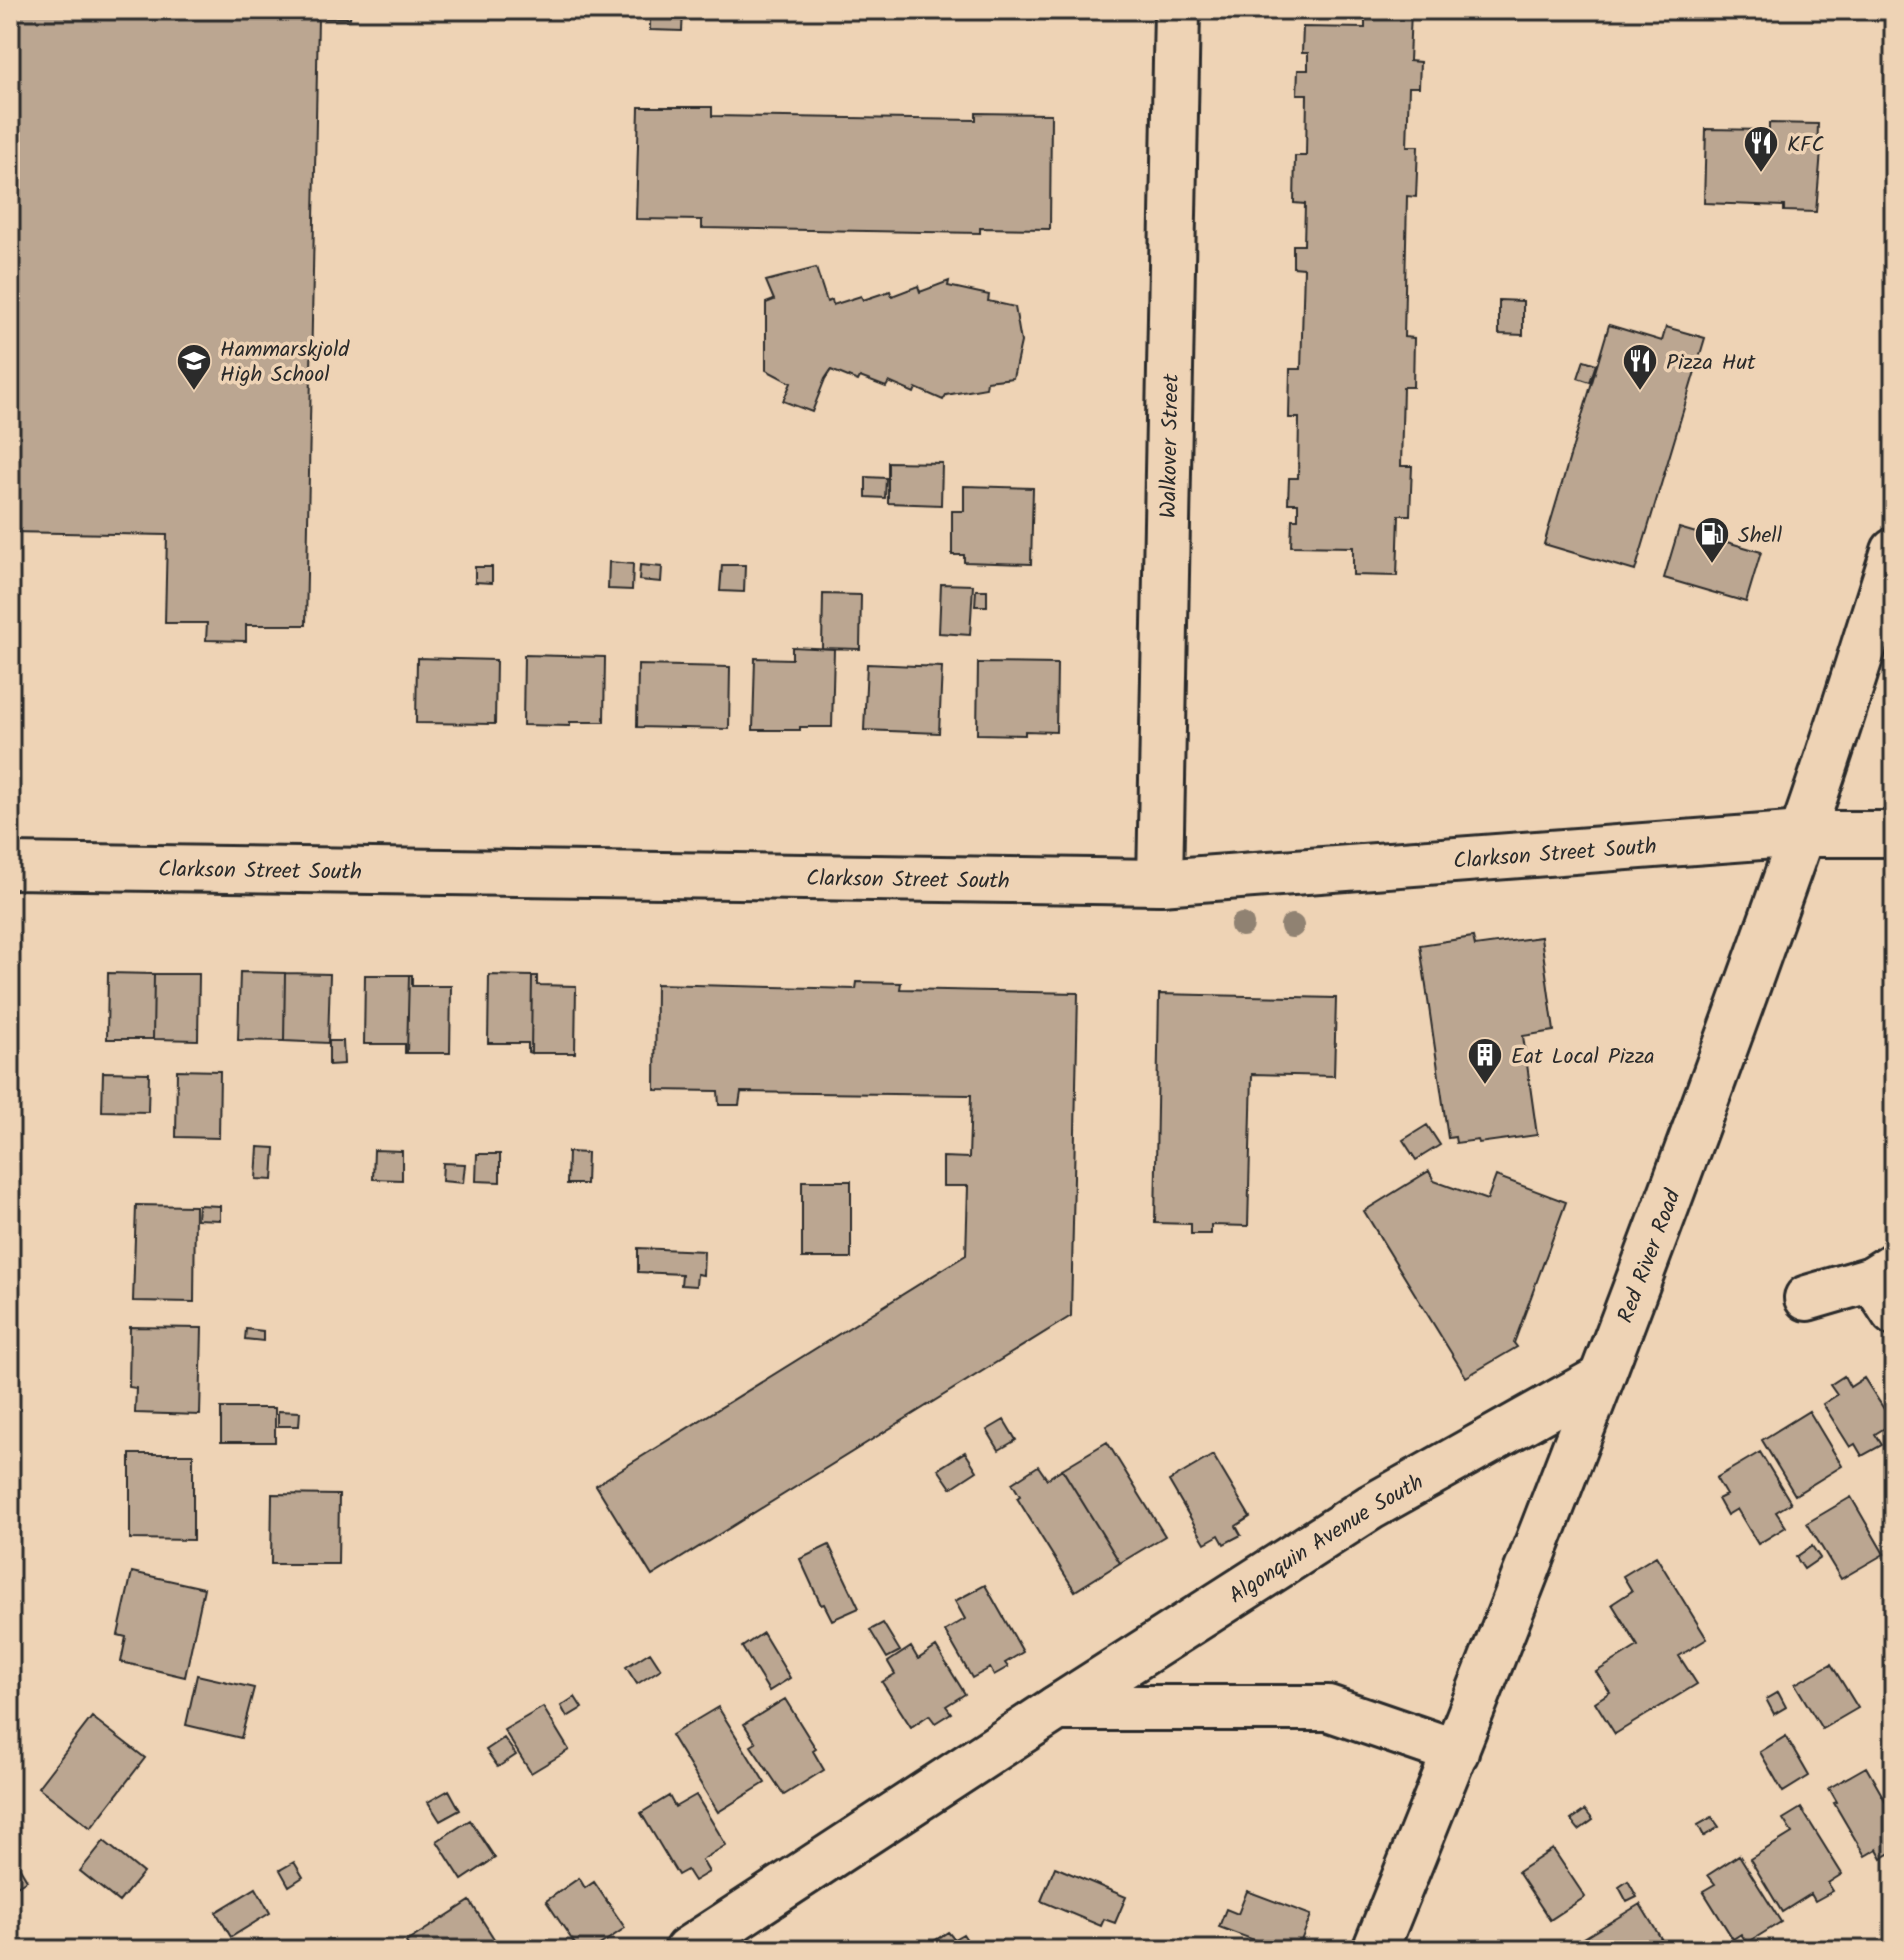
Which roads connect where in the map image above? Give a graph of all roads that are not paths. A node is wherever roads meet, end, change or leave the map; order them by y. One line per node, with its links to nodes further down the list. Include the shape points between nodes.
1 (1177, 10): 6 (main road, Walkover Street)
2 (1894, 551): 3 (main road, Red River Road)
3 (1802, 834): 4 (main road, Clarkson Street South); 6 (main road, Clarkson Street South); 9 (main road, Red River Road)
4 (1894, 834)
5 (10, 866): 6 (main road, Clarkson Street South)
6 (1160, 882)
7 (1887, 1286): 8 (main road)
8 (1807, 1298)
9 (1601, 1378): 10 (main road, Algonquin Avenue South, via 1371,1507); 11 (main road, Red River Road)
10 (1057, 1708): 11 (main road, via 1328,1708); 12 (main road, Algonquin Avenue South)
11 (1456, 1752): 13 (main road, Red River Road)
12 (687, 1950)
13 (1375, 1950)

